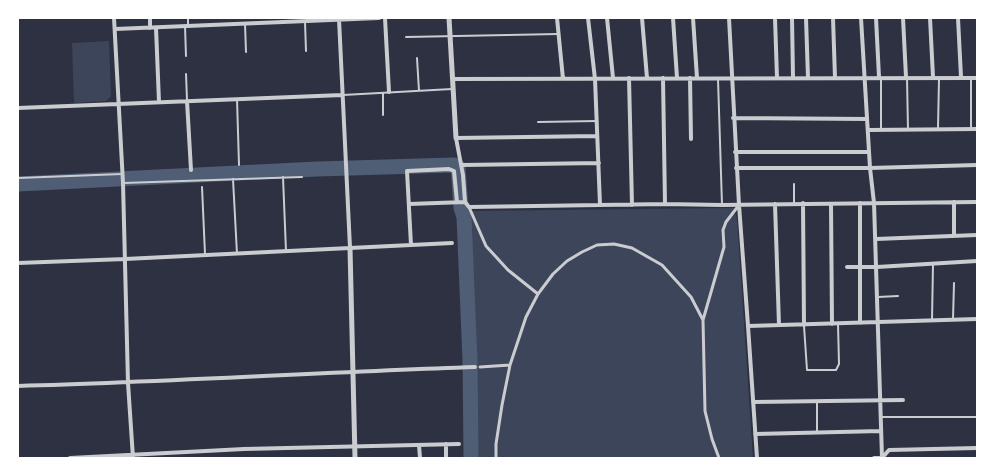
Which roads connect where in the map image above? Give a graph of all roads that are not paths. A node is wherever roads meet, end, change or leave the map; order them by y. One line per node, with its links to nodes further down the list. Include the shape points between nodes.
1 (114, 18): 29 (street)
2 (150, 18): 27 (street)
3 (188, 18): 26 (lane)
4 (379, 18): 23 (street)
5 (385, 18): 64 (street)
6 (450, 18): 31 (street)
7 (557, 18): 30 (street)
8 (588, 18): 61 (street)
9 (607, 18): 43 (street)
10 (642, 18): 45 (street)
11 (673, 18): 47 (street)
12 (693, 18): 49 (street)
13 (728, 18): 51 (street)
14 (776, 18): 52 (street)
15 (792, 18): 53 (street)
16 (806, 18): 54 (street)
17 (833, 18): 55 (street)
18 (861, 18): 56 (street)
19 (876, 18): 38 (street)
20 (903, 18): 39 (street)
21 (930, 18): 40 (street)
22 (958, 18): 42 (street)
23 (339, 19): 24 (street); 66 (street)
24 (305, 22): 25 (street); 33 (lane)
25 (245, 24): 26 (street); 34 (lane)
26 (186, 26): 28 (street); 35 (lane)
27 (150, 28): 28 (street); 29 (street)
28 (156, 28): 69 (street)
29 (115, 29): 70 (street)
30 (558, 34): 31 (lane); 60 (street)
31 (450, 36): 32 (lane); 59 (street)
32 (406, 37)
33 (306, 51)
34 (246, 52)
35 (186, 56)
36 (417, 58): 63 (lane)
37 (186, 74): 68 (lane)
38 (880, 77): 39 (street); 56 (street); 81 (lane)
39 (906, 77): 40 (street); 82 (lane)
40 (932, 77): 41 (street)
41 (939, 77): 42 (street); 77 (lane)
42 (961, 77): 57 (street)
43 (613, 78): 44 (street); 61 (street)
44 (629, 78): 45 (street); 114 (street)
45 (647, 78): 46 (street)
46 (663, 78): 47 (street); 108 (street)
47 (677, 78): 48 (street)
48 (690, 78): 49 (street); 85 (street)
49 (697, 78): 50 (street)
50 (718, 78): 51 (street); 115 (lane)
51 (732, 78): 52 (street); 73 (street)
52 (777, 78): 53 (street)
53 (793, 78): 54 (street)
54 (808, 78): 55 (street)
55 (835, 78): 56 (street)
56 (864, 78): 74 (street)
57 (971, 78): 58 (street); 78 (lane)
58 (977, 78)
59 (453, 79): 60 (street); 62 (street)
60 (563, 79): 61 (street)
61 (595, 79): 76 (street)
62 (453, 89): 63 (lane); 84 (street)
63 (419, 91): 64 (lane)
64 (389, 92): 65 (lane)
65 (383, 93): 66 (lane); 72 (lane)
66 (342, 95): 67 (street); 124 (street)
67 (236, 99): 68 (street); 89 (lane)
68 (187, 101): 69 (street); 94 (street)
69 (159, 102): 70 (street)
70 (119, 104): 71 (street); 98 (street)
71 (18, 108)
72 (383, 115)
73 (733, 118): 74 (street); 86 (street)
74 (867, 119): 80 (street)
75 (538, 122): 76 (lane)
76 (597, 122): 83 (street)
77 (938, 129): 78 (street); 82 (street)
78 (971, 129): 79 (street)
79 (977, 129)
80 (868, 130): 81 (street); 87 (street)
81 (882, 130): 82 (street)
82 (908, 130)
83 (597, 136): 84 (street); 88 (street)
84 (456, 138): 90 (street)
85 (691, 139)
86 (735, 152): 87 (street); 92 (street)
87 (869, 152): 93 (street)
88 (598, 164): 90 (street); 117 (street)
89 (239, 165)
90 (462, 165): 103 (street)
91 (977, 165): 93 (street)
92 (736, 168): 93 (street); 116 (street)
93 (870, 168): 106 (street)
94 (191, 170)
95 (283, 177): 96 (lane); 99 (lane); 125 (lane)
96 (302, 177)
97 (18, 178): 98 (lane)
98 (123, 178): 99 (lane); 128 (street)
99 (233, 179): 126 (lane)
100 (794, 184): 110 (lane)
101 (202, 187): 127 (lane)
102 (457, 202): 103 (street); 107 (street); 107 (street, via 454,171 449,169 407,171)
103 (465, 202): 118 (street)
104 (954, 202): 105 (street); 106 (street); 119 (street)
105 (977, 202)
106 (874, 203): 113 (street); 121 (street)
107 (409, 204): 123 (street)
108 (665, 204): 114 (street); 115 (street)
109 (775, 204): 110 (street); 116 (street); 149 (street)
110 (794, 204): 111 (street)
111 (803, 204): 112 (street); 147 (street)
112 (831, 204): 113 (street); 145 (street)
113 (860, 204): 133 (street)
114 (632, 205): 117 (street)
115 (722, 205): 116 (street)
116 (738, 205): 140 (street, via 723,230 724,247); 148 (street)
117 (600, 206): 118 (street)
118 (469, 207): 136 (street, via 486,246 508,270)
119 (954, 235): 120 (street); 121 (street)
120 (977, 235)
121 (876, 238): 134 (street)
122 (452, 243): 123 (street)
123 (411, 245): 124 (street)
124 (350, 248): 125 (street); 152 (street)
125 (286, 251): 126 (street)
126 (237, 254): 127 (street)
127 (205, 255): 128 (street)
128 (125, 259): 130 (street); 153 (street)
129 (977, 261): 131 (street)
130 (18, 263)
131 (932, 263): 134 (street); 142 (lane)
132 (847, 267): 133 (street)
133 (860, 267): 134 (street); 144 (street)
134 (877, 267): 137 (street)
135 (954, 282): 141 (lane)
136 (538, 294): 140 (street, via 567,261 597,245 614,244 632,248 662,265 691,297); 150 (street, via 526,317)
137 (878, 296): 138 (lane); 143 (street)
138 (898, 296)
139 (977, 319): 141 (street)
140 (703, 320): 175 (street, via 705,411)
141 (953, 320): 142 (street)
142 (932, 321): 143 (street)
143 (879, 322): 144 (street); 155 (street)
144 (860, 323): 146 (street)
145 (832, 324): 146 (street); 147 (street)
146 (838, 324): 147 (lane, via 839,364 836,370 807,370)
147 (804, 325): 149 (street)
148 (748, 326): 149 (street); 158 (street)
149 (779, 326)
150 (510, 365): 151 (street); 174 (street, via 496,444)
151 (478, 367): 152 (street)
152 (354, 371): 153 (street); 167 (street)
153 (128, 383): 154 (street); 169 (street)
154 (18, 386)
155 (880, 399): 156 (street); 157 (street); 159 (street)
156 (903, 400)
157 (816, 401): 158 (street); 162 (lane)
158 (753, 402): 163 (street)
159 (881, 417): 160 (lane); 161 (street)
160 (977, 417)
161 (881, 431): 162 (street); 178 (street)
162 (818, 432): 163 (street)
163 (755, 434): 176 (street)
164 (419, 444): 165 (street); 167 (street); 172 (street)
165 (446, 444): 166 (street); 173 (street)
166 (459, 444)
167 (354, 446): 169 (street); 171 (street)
168 (977, 448): 178 (street, via 889,450)
169 (133, 456): 170 (street)
170 (70, 458)
171 (355, 458)
172 (420, 458)
173 (446, 458)
174 (496, 458)
175 (719, 458)
176 (757, 458)
177 (874, 458): 178 (street)
178 (882, 458)

